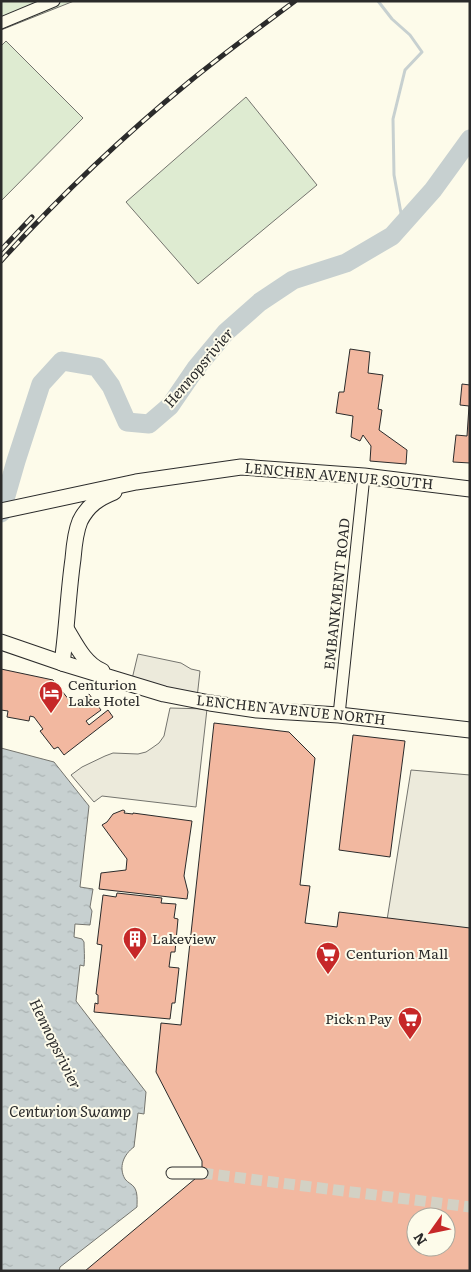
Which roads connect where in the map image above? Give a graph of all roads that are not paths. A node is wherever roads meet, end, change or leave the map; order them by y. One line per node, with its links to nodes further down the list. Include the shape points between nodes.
1 (54, 1): 2 (street)
2 (1, 23)
3 (364, 476): 4 (main road, LENCHEN AVENUE SOUTH, via 241,467); 5 (main road, LENCHEN AVENUE SOUTH); 11 (street, EMBANKMENT ROAD)
4 (136, 482): 6 (main road, LENCHEN AVENUE SOUTH); 7 (main road, via 98,499 80,522 70,577)
5 (470, 489)
6 (1, 511)
7 (66, 630): 9 (main road); 10 (main road, via 96,669)
8 (6, 644): 9 (main road, LENCHEN AVENUE NORTH)
9 (62, 663): 10 (main road, LENCHEN AVENUE NORTH)
10 (128, 683): 11 (main road, LENCHEN AVENUE NORTH, via 210,703 257,710)
11 (339, 715): 12 (main road, LENCHEN AVENUE NORTH)
12 (470, 730)
13 (172, 1173): 14 (street)
14 (202, 1173)

